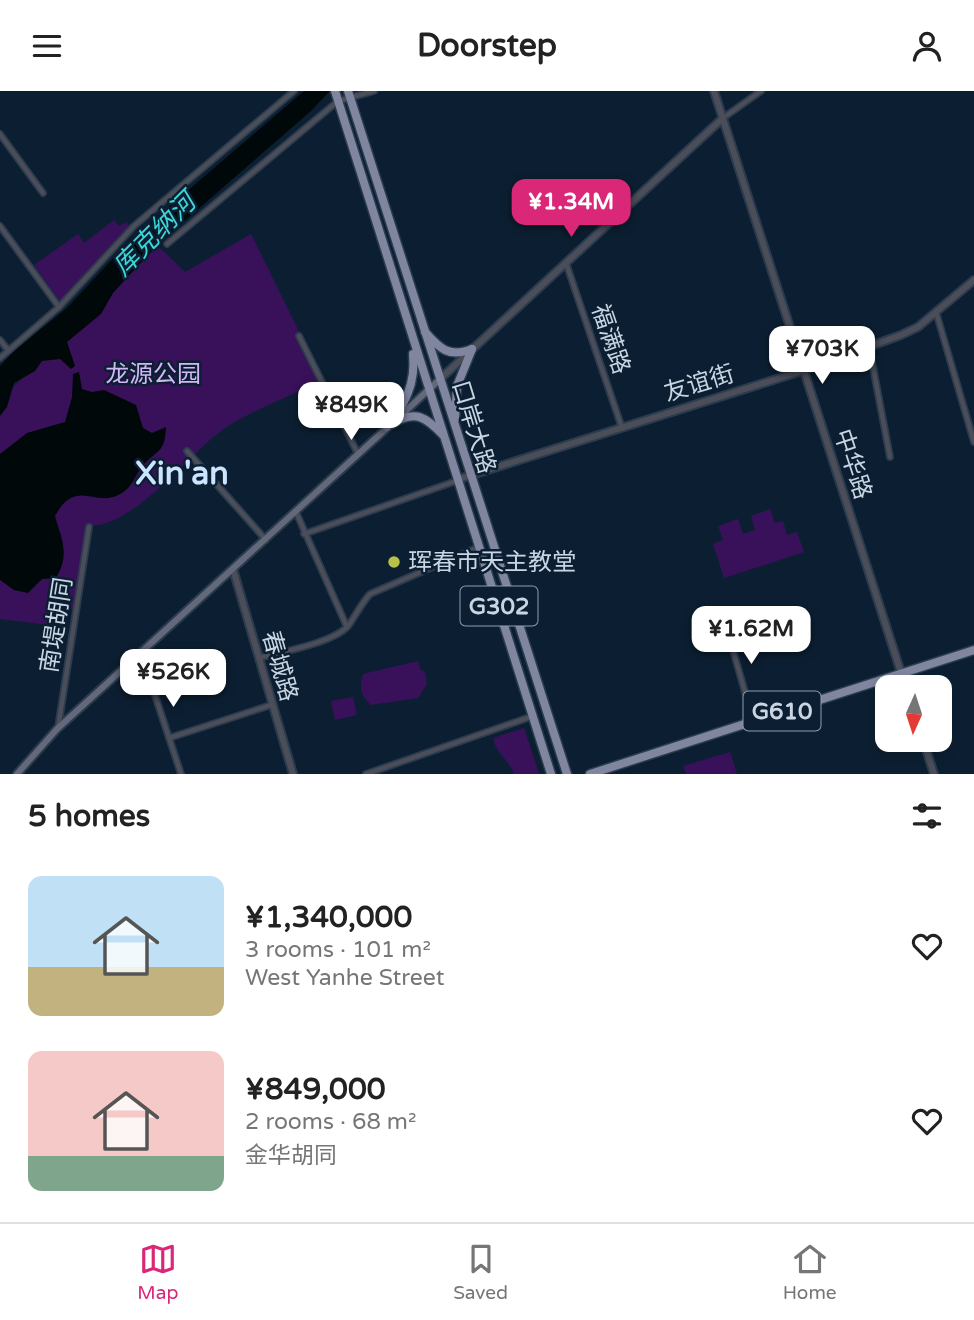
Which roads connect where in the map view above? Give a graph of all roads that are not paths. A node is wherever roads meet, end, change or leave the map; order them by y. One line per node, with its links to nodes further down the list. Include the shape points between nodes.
1 (293, 91): 14 (street, via 134,226)
2 (374, 91): 5 (street)
3 (714, 91): 7 (street, 中华路)
4 (761, 91): 7 (street)
5 (349, 94): 6 (street); 16 (highway, 口岸大路 / G302)
6 (337, 95): 11 (street); 17 (highway, 口岸大路 / G302)
7 (723, 118): 12 (street); 24 (street, 中华路)
8 (0, 134): 9 (street)
9 (43, 193)
10 (0, 226): 14 (street)
11 (167, 244)
12 (566, 262): 21 (street); 28 (street, 福满路)
13 (974, 280): 15 (street, 友谊街)
14 (59, 307): 22 (street)
15 (936, 311): 20 (street, 友谊街, via 918,327); 31 (street)
16 (423, 329): 21 (highway, via 444,351 455,354); 25 (highway, 口岸大路 / G302)
17 (411, 334): 26 (highway, 口岸大路 / G302); 27 (highway, via 414,369 408,395)
18 (299, 336): 33 (street)
19 (0, 340): 22 (street)
20 (869, 345): 24 (street, 友谊街); 34 (street)
21 (472, 349): 25 (street); 29 (highway, via 455,394)
22 (8, 350): 23 (street)
23 (0, 358)
24 (803, 371): 28 (street, 友谊街); 48 (street, 中华路)
25 (439, 380): 26 (main road); 29 (highway, 口岸大路 / G302)
26 (428, 390): 27 (main road); 30 (highway, 口岸大路 / G302)
27 (387, 428): 30 (highway, via 404,417 420,415); 33 (main road)
28 (622, 428): 35 (street, 友谊街)
29 (456, 433): 35 (highway, 口岸大路 / G302)
30 (446, 439): 36 (highway, 口岸大路 / G302)
31 (974, 442)
32 (187, 450): 40 (street)
33 (358, 454): 37 (main road)
34 (890, 457)
35 (469, 476): 36 (street, 友谊街); 60 (highway, 口岸大路 / G302)
36 (460, 479): 39 (street); 41 (highway, 口岸大路 / G302)
37 (296, 512): 39 (street); 40 (main road)
38 (89, 527): 52 (street, 南堤胡同)
39 (304, 534): 44 (street)
40 (266, 540): 42 (main road)
41 (480, 547): 44 (street, via 370,594); 50 (highway, 口岸大路 / G302)
42 (233, 569): 46 (main road); 47 (street, 春城路)
43 (724, 619): 51 (street)
44 (347, 627): 47 (street, via 330,638)
45 (974, 650): 48 (highway, G610)
46 (141, 653): 52 (main road); 53 (street)
47 (258, 659): 49 (street, 春城路)
48 (901, 673): 51 (highway, G610)
49 (271, 705): 53 (street); 57 (street, 春城路)
50 (534, 715): 58 (street); 59 (highway, 口岸大路 / G302)
51 (753, 720): 61 (highway, G610)
52 (57, 729): 55 (main road)
53 (169, 738): 56 (street)
54 (927, 753): 62 (street)
55 (18, 774)
56 (181, 774)
57 (293, 774)
58 (366, 774)
59 (551, 774)
60 (567, 774)
61 (590, 774)
62 (934, 774)

